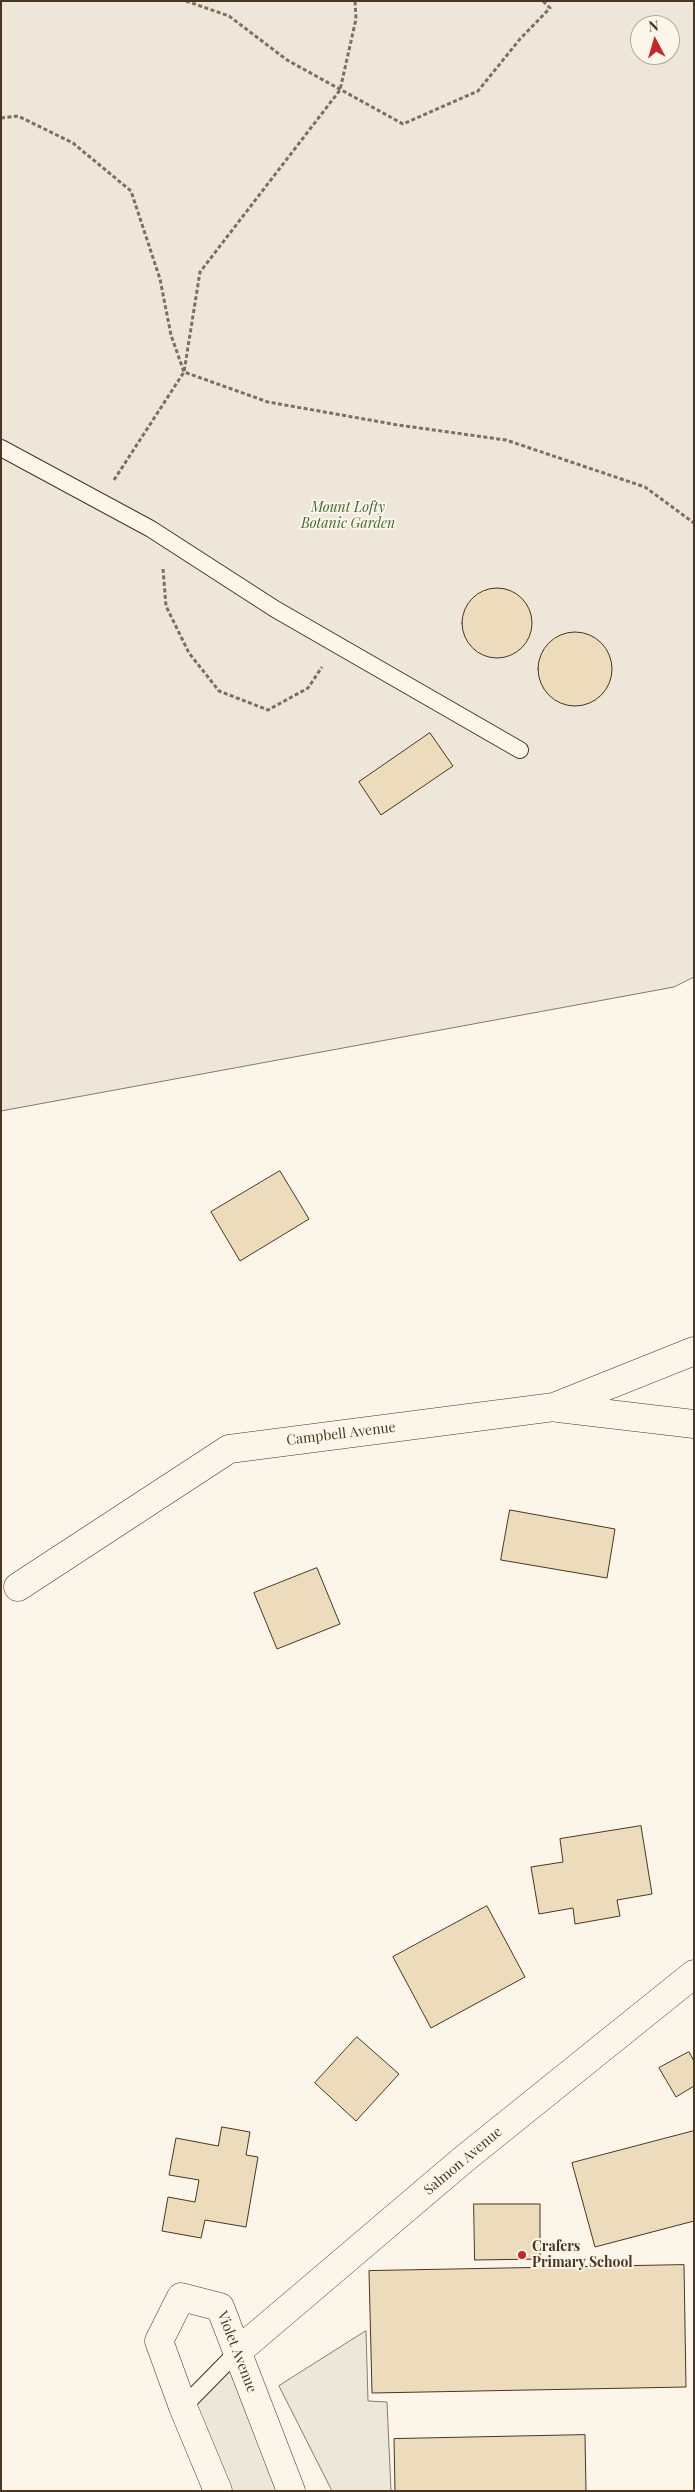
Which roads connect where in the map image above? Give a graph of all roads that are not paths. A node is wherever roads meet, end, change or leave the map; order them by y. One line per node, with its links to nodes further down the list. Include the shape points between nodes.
1 (1, 448): 2 (lane, via 151,529 275,609)
2 (520, 750)
3 (694, 1351): 4 (street, Campbell Avenue)
4 (554, 1407): 5 (street); 6 (street, Campbell Avenue, via 229,1449)
5 (694, 1424)
6 (18, 1587)
7 (694, 1974): 8 (street, Salmon Avenue, via 464,2159)
8 (237, 2352): 9 (lane); 9 (street, Violet Avenue, via 220,2306 181,2297 159,2341); 11 (street, Violet Avenue)
9 (183, 2407): 10 (street, Violet Avenue)
10 (218, 2491)
11 (291, 2491)

